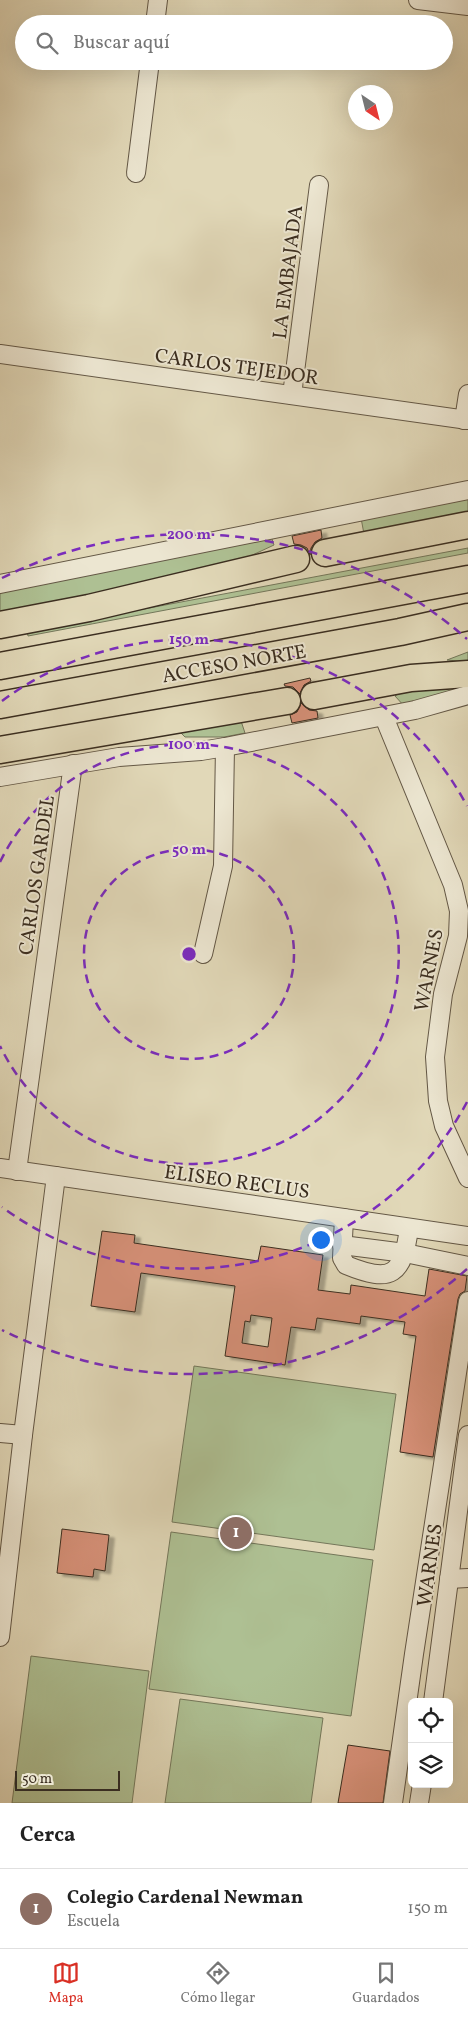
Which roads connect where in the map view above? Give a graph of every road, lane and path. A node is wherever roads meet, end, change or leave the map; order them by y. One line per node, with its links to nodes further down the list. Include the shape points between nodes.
1 (158, 0): 4 (street)
2 (418, 0): 3 (street)
3 (468, 6)
4 (156, 15)
5 (149, 70): 6 (street)
6 (136, 173)
7 (319, 185): 10 (street, LA EMBAJADA)
8 (0, 354): 10 (street, CARLOS TEJEDOR)
9 (468, 394): 11 (street)
10 (292, 395): 11 (street, CARLOS TEJEDOR)
11 (466, 420)
12 (468, 490): 17 (street)
13 (468, 525): 14 (highway)
14 (325, 553)
15 (296, 559): 19 (highway, via 89,608)
16 (468, 579): 20 (highway, ACCESO NORTE)
17 (0, 584)
18 (468, 618): 25 (highway, ACCESO NORTE)
19 (0, 625)
20 (0, 666)
21 (468, 674): 23 (highway, via 411,678)
22 (468, 695): 26 (street)
23 (314, 696)
24 (288, 701): 28 (highway)
25 (0, 705)
26 (384, 717): 27 (street); 31 (street, WARNES, via 453,885)
27 (225, 747): 29 (street); 32 (street, via 223,866)
28 (0, 750)
29 (73, 764): 30 (street); 33 (street, CARLOS GARDEL)
30 (0, 778)
31 (463, 936): 35 (street, WARNES, via 443,994 435,1056 438,1101 444,1126)
32 (202, 954)
33 (9, 1170): 34 (street, ELISEO RECLUS)
34 (56, 1176): 36 (street, ELISEO RECLUS); 44 (street)
35 (468, 1178)
36 (344, 1218): 37 (street, ELISEO RECLUS); 39 (street)
37 (408, 1228): 38 (street, ELISEO RECLUS); 40 (street)
38 (468, 1236)
39 (342, 1245): 40 (street); 40 (street, via 342,1258 346,1265 384,1274 399,1266)
40 (405, 1253): 41 (street)
41 (468, 1266)
42 (468, 1301): 51 (street)
43 (0, 1433): 44 (street)
44 (23, 1435): 48 (street)
45 (468, 1435): 47 (street, WARNES)
46 (468, 1578): 47 (street)
47 (449, 1579): 49 (street, WARNES)
48 (0, 1636)
49 (434, 1698)
50 (421, 1788): 52 (street)
51 (393, 1803)
52 (419, 1803)

